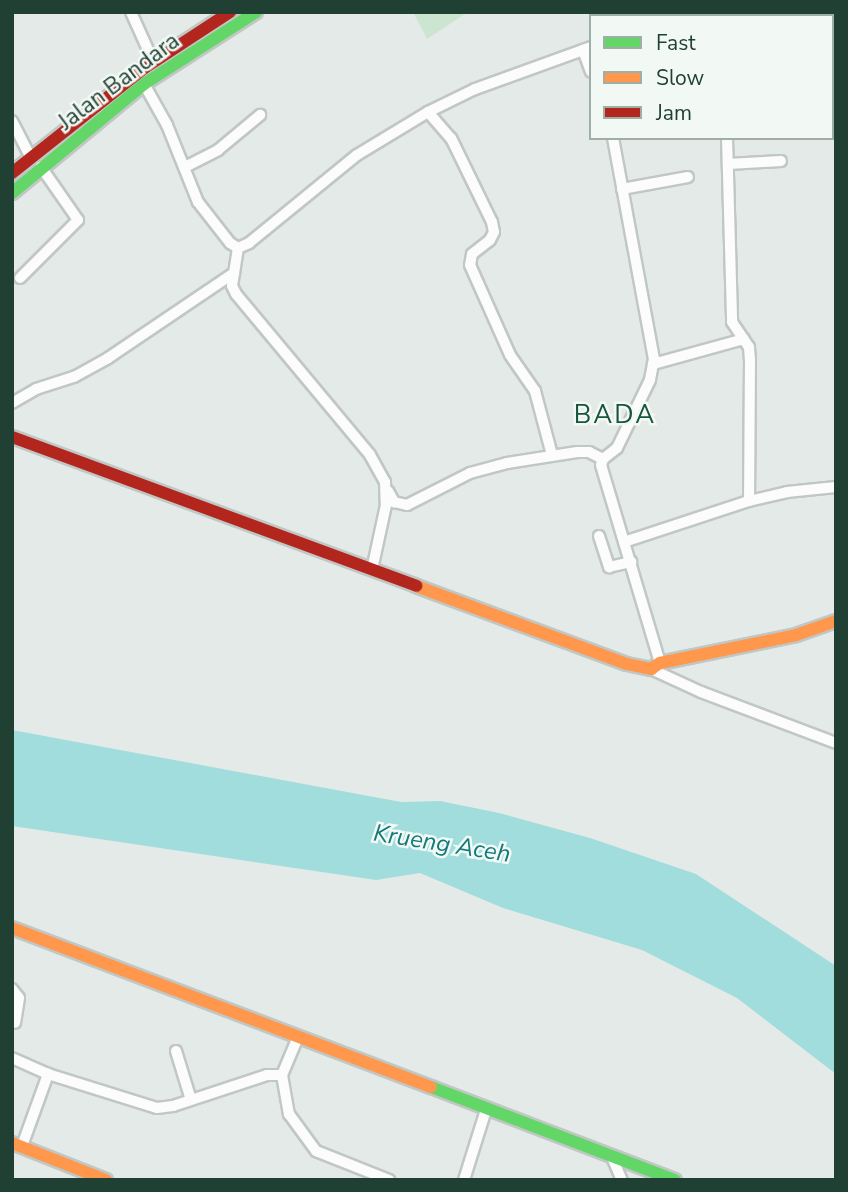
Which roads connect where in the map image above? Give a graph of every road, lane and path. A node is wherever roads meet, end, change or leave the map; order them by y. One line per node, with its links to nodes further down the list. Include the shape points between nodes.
1 (131, 12): 5 (street)
2 (230, 12): 5 (main road, Jalan Bandara)
3 (256, 12): 6 (main road, Jalan Bandara)
4 (587, 48): 7 (street)
5 (153, 61): 12 (main road, Jalan Bandara)
6 (144, 84): 15 (main road, Jalan Bandara); 16 (street)
7 (428, 111): 21 (street, via 357,155); 28 (street, via 451,138 492,222 490,240 472,254 470,265 510,355 536,391)
8 (260, 115): 16 (street, via 218,150)
9 (12, 121): 12 (street)
10 (617, 140): 19 (street)
11 (727, 140): 14 (street)
12 (31, 158): 17 (main road, Jalan Bandara)
13 (780, 161): 14 (street)
14 (728, 164): 24 (street, via 732,322)
15 (41, 167): 20 (main road, Jalan Bandara); 23 (street, via 78,220)
16 (185, 167): 21 (street, via 198,202)
17 (12, 173)
18 (688, 177): 19 (street)
19 (622, 189): 25 (street)
20 (12, 192)
21 (238, 248): 22 (street)
22 (234, 272): 26 (street, via 108,358); 31 (street, via 236,294 370,455)
23 (20, 278)
24 (744, 339): 25 (street); 32 (street, via 750,360)
25 (653, 365): 29 (street, via 617,448)
26 (12, 403)
27 (12, 436): 36 (main road)
28 (552, 455): 29 (street, via 589,452); 31 (street, via 470,473 407,505 394,502)
29 (603, 460): 34 (street)
30 (836, 487): 32 (street)
31 (387, 489): 36 (street)
32 (749, 501): 34 (street)
33 (599, 537): 35 (street, via 610,567)
34 (624, 542): 35 (street)
35 (631, 562): 38 (street)
36 (372, 570): 38 (main road, via 606,658)
37 (836, 621): 38 (main road, via 796,635)
38 (656, 666): 39 (street, via 701,692)
39 (836, 743)
40 (12, 928): 43 (main road)
41 (12, 989): 42 (street, via 19,998)
42 (15, 1023)
43 (298, 1037): 47 (street); 49 (main road)
44 (176, 1051): 48 (street)
45 (12, 1058): 46 (street)
46 (48, 1074): 48 (street, via 157,1108); 50 (street)
47 (282, 1076): 48 (street, via 267,1075); 53 (street, via 289,1114 316,1151)
48 (191, 1100)
49 (486, 1110): 51 (main road); 54 (street)
50 (17, 1144): 52 (main road)
51 (612, 1157): 55 (street); 56 (main road)
52 (106, 1180)
53 (388, 1180)
54 (464, 1180)
55 (622, 1180)
56 (675, 1180)

